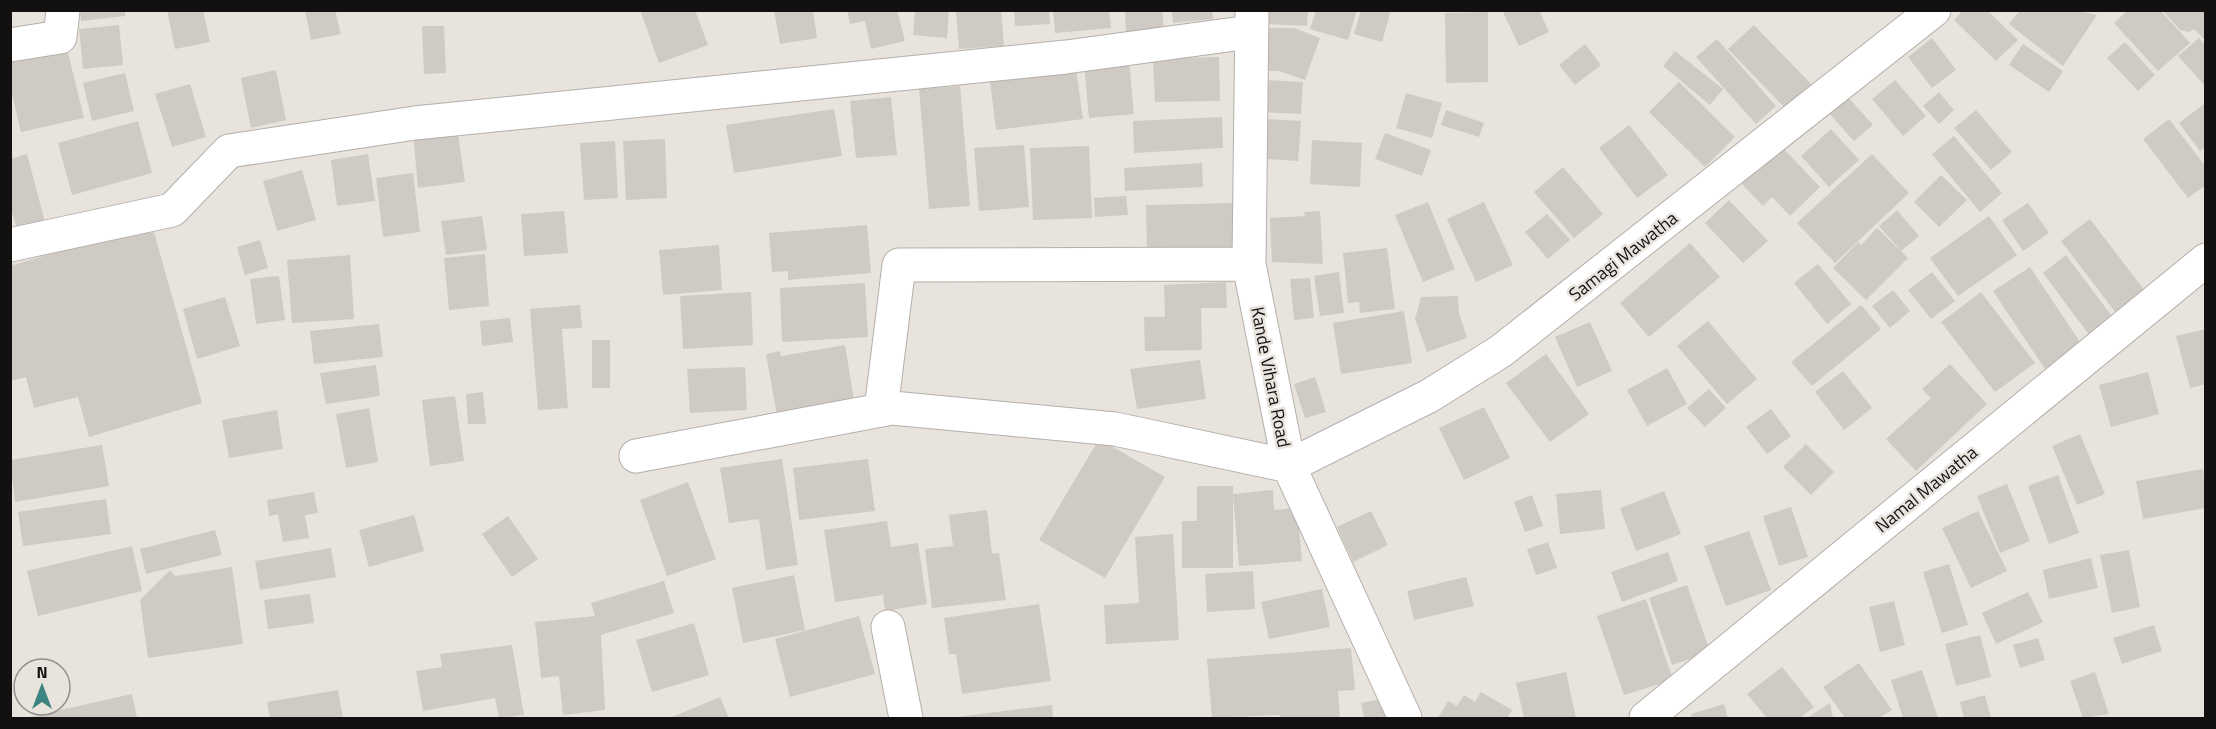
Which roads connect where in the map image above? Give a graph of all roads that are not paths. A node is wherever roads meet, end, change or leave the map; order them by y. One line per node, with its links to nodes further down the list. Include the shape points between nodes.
1 (63, 10): 4 (street, via 60,37)
2 (1934, 10): 10 (street, Samagi Mawatha, via 1501,351 1429,396)
3 (1251, 21): 5 (street, via 1044,60 416,123 230,151 172,210); 7 (street, Kande Vihara Road)
4 (10, 45)
5 (10, 245)
6 (2205, 260): 14 (street, Namal Mawatha)
7 (1249, 264): 8 (street, via 899,265); 10 (street, Kande Vihara Road)
8 (881, 410): 9 (street); 10 (street, via 1115,429)
9 (636, 456)
10 (1289, 466): 13 (street, Kande Vihara Road)
11 (888, 627): 12 (street)
12 (906, 718)
13 (1405, 718)
14 (1646, 718)

